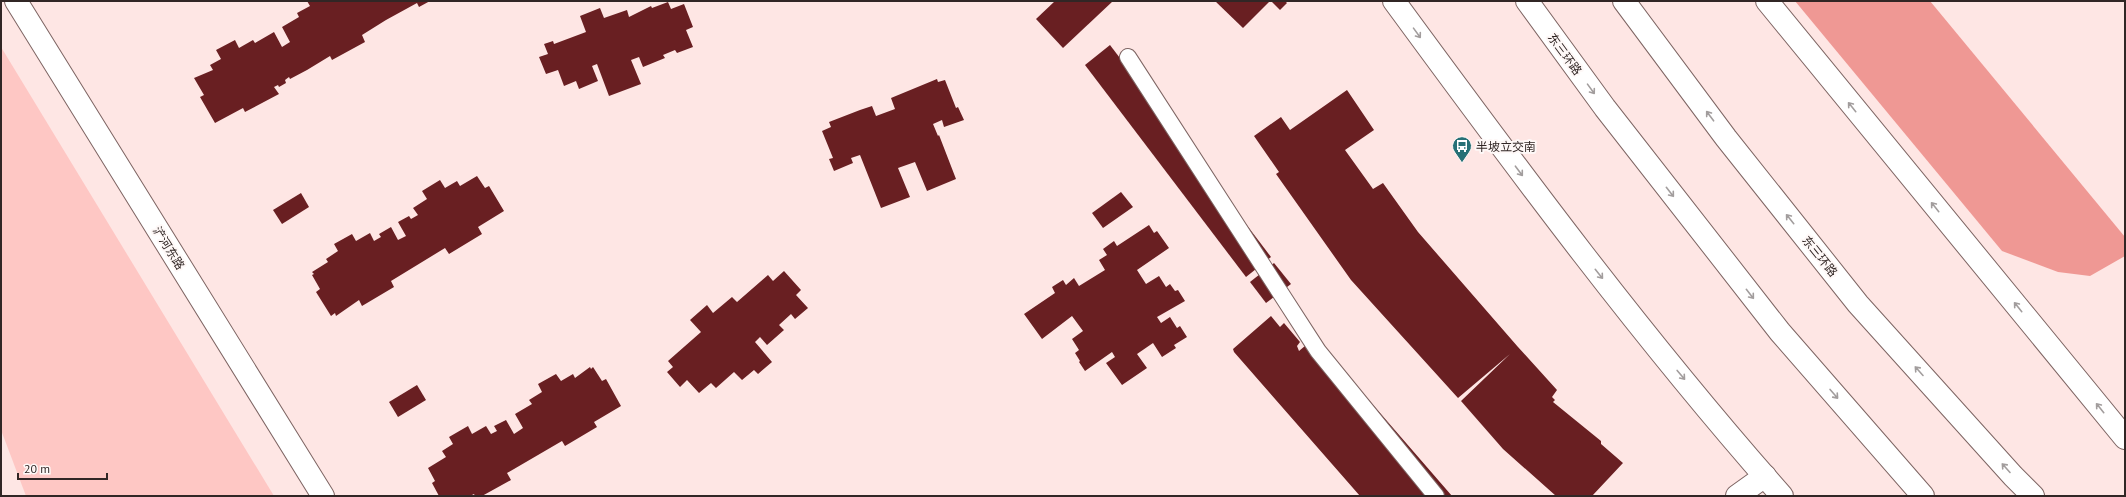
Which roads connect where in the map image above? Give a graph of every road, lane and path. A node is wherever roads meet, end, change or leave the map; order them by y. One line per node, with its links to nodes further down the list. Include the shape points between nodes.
1 (16, 1): 9 (main road, 浐河东路)
2 (1394, 1): 8 (main road, one-way to 8, via 1562,227)
3 (1526, 1): 13 (main road, 东三环路, one-way to 13, via 1604,108 1780,332)
4 (1624, 1): 14 (main road, 东三环路, one-way to 4, via 1858,304 1726,138)
5 (1767, 1): 7 (main road, one-way to 5)
6 (1128, 57): 10 (lane, via 1318,351)
7 (2125, 438)
8 (1765, 476): 11 (main road); 12 (main road)
9 (323, 496)
10 (1436, 496)
11 (1736, 496)
12 (1782, 496)
13 (1923, 496)
14 (2033, 496)

